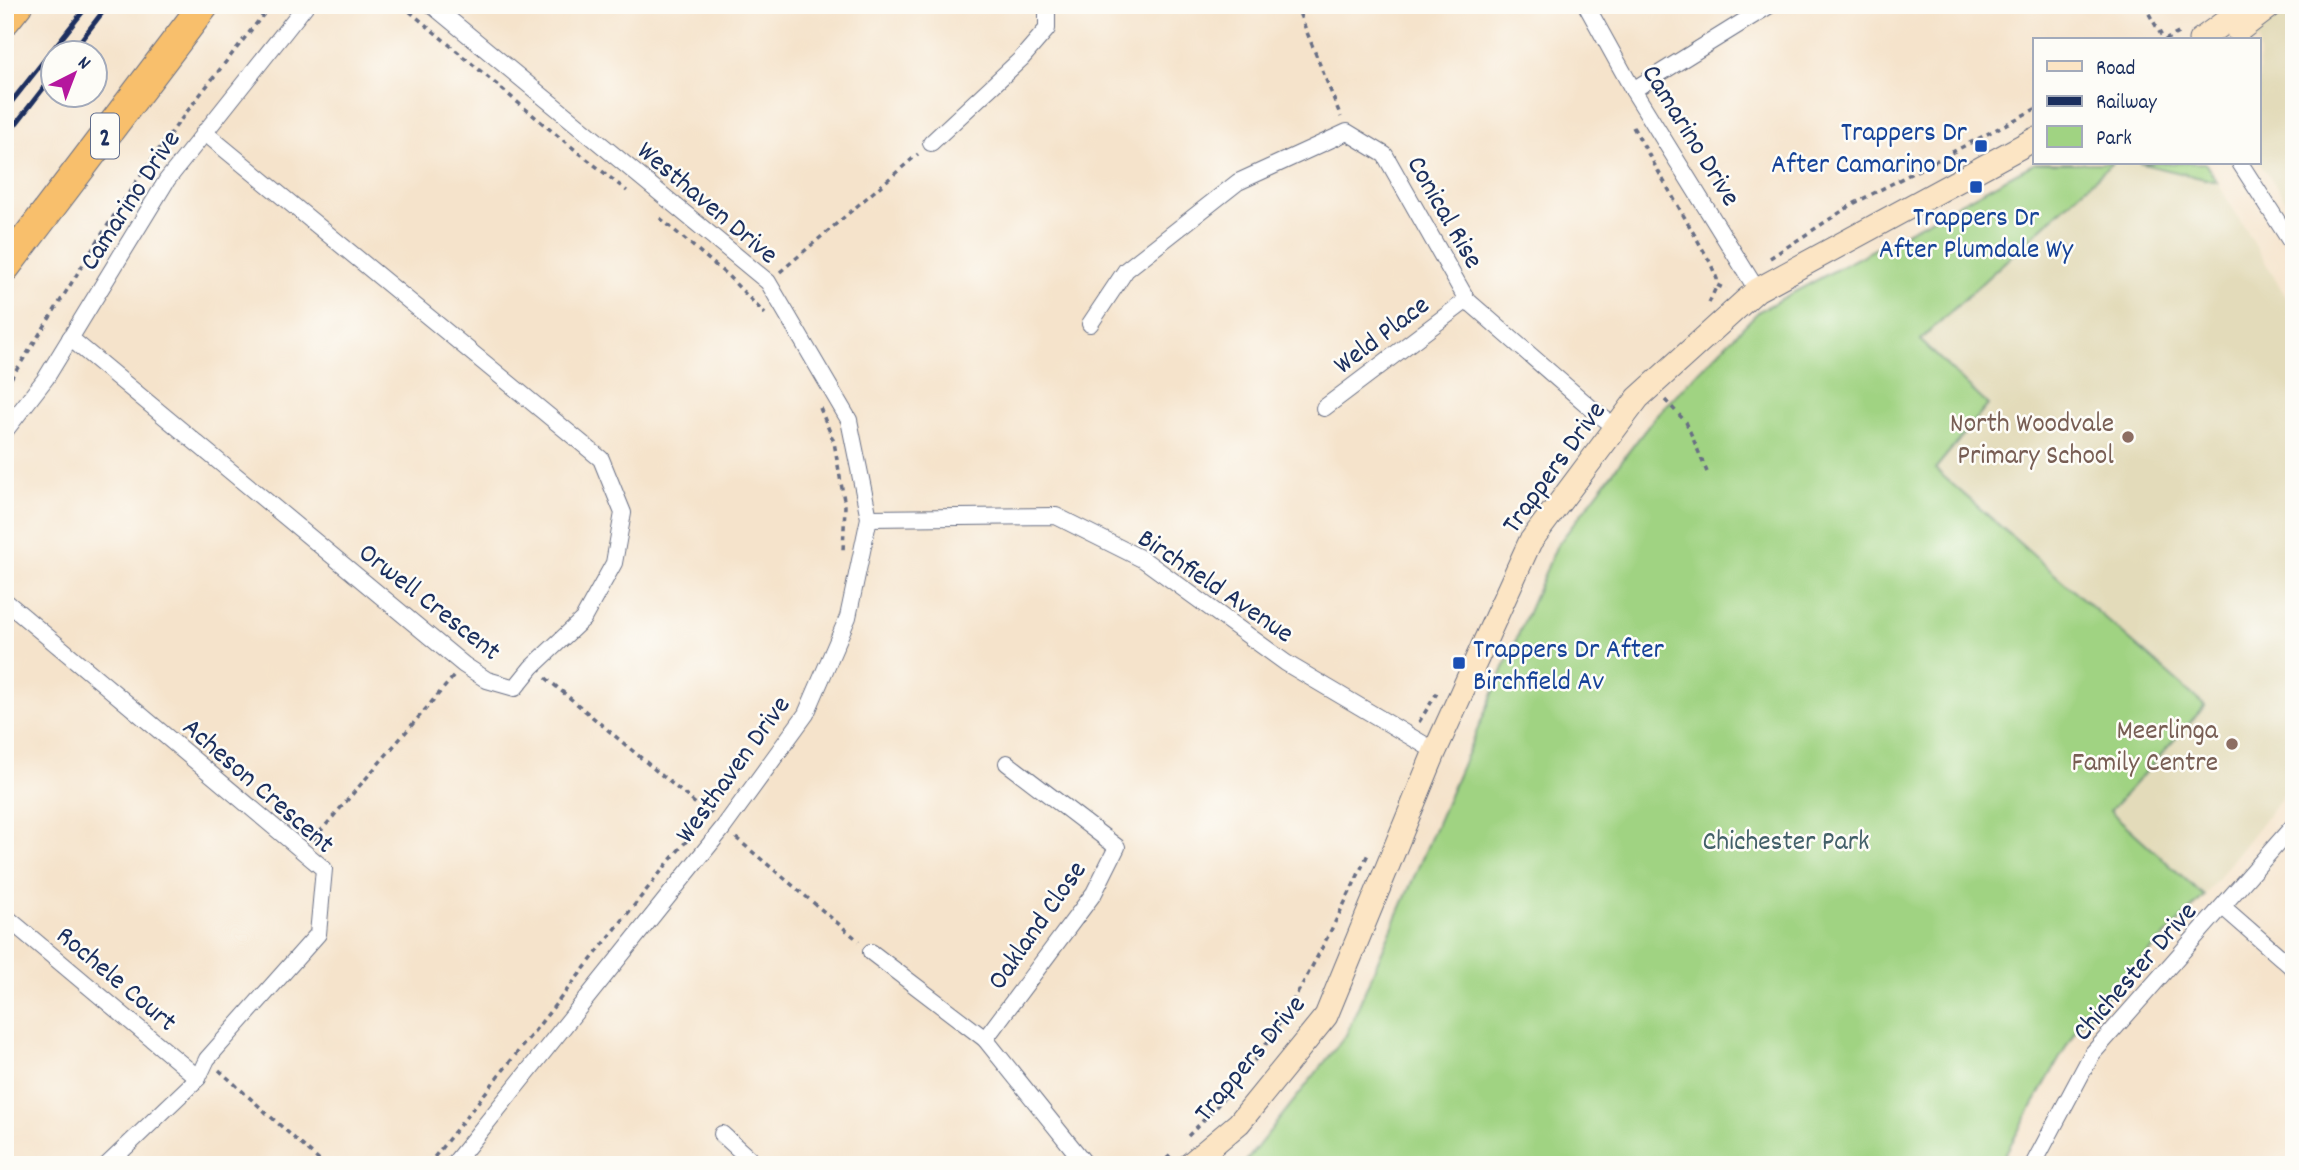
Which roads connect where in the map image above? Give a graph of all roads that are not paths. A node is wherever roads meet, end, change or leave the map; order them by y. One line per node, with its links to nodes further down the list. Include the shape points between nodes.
1 (17, 5): 10 (highway)
2 (204, 5): 19 (highway, 2)
3 (306, 5): 14 (street, Camarino Drive)
4 (432, 5): 27 (street, Westhaven Drive, via 768,282 849,420)
5 (1047, 5): 16 (street, via 1047,29)
6 (1586, 5): 13 (street, Camarino Drive)
7 (1770, 5): 13 (street)
8 (2248, 5): 11 (main road)
9 (2272, 5): 12 (main road)
10 (5, 20)
11 (2203, 38)
12 (2228, 38)
13 (1633, 90): 20 (street, Camarino Drive)
14 (204, 132): 23 (street, Camarino Drive, via 154,200); 23 (street, Orwell Crescent, via 601,459 623,513 614,564 583,619 514,688 487,680)
15 (2033, 140): 20 (main road, Trappers Drive)
16 (931, 143)
17 (2241, 164): 18 (street)
18 (2294, 247)
19 (5, 267)
20 (1752, 281): 25 (main road, Trappers Drive, via 1638,398)
21 (1467, 300): 22 (street, Conical Rise, via 1385,155 1347,132 1238,182 1126,270); 24 (street, Weld Place); 25 (street, Conical Rise)
22 (1090, 324)
23 (70, 338): 26 (street, Camarino Drive)
24 (1324, 408)
25 (1616, 427): 29 (main road, Trappers Drive, via 1530,542)
26 (5, 431)
27 (869, 518): 29 (street, Birchfield Avenue, via 1056,516 1144,560 1286,663); 41 (street, Westhaven Drive, via 848,617 806,715 723,828)
28 (5, 601): 37 (street, Acheson Crescent, via 324,869 318,934 207,1059)
29 (1435, 751): 39 (main road, Trappers Drive, via 1326,1016 1239,1123)
30 (1007, 763): 36 (street, Oakland Close, via 1117,847 1094,893)
31 (2294, 825): 32 (street, Chichester Drive)
32 (2223, 907): 35 (street); 44 (street, Chichester Drive, via 2092,1054)
33 (5, 916): 37 (street, Rochele Court)
34 (871, 952): 36 (street)
35 (2294, 969)
36 (985, 1038): 43 (street)
37 (198, 1078): 40 (street, Acheson Crescent)
38 (722, 1134): 42 (street)
39 (1182, 1157)
40 (107, 1165)
41 (453, 1165)
42 (756, 1165)
43 (1086, 1165)
44 (2033, 1165)

